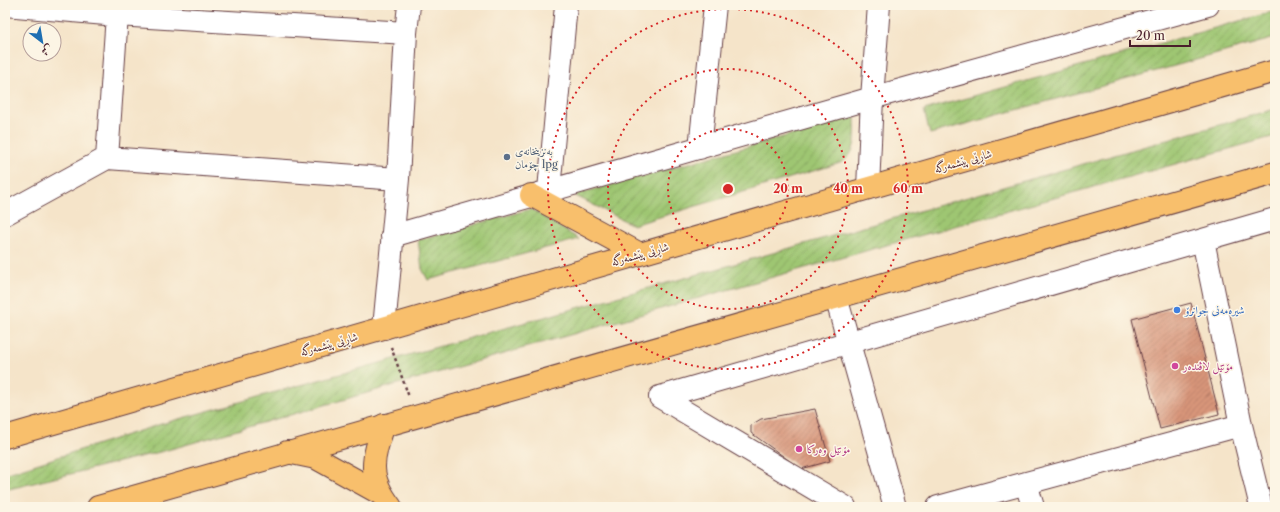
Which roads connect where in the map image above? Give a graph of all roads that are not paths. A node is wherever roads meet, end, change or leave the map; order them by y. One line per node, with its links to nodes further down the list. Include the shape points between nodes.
1 (5, 5): 7 (street)
2 (409, 5): 9 (street)
3 (566, 5): 17 (street)
4 (715, 5): 12 (street)
5 (879, 5): 11 (street)
6 (1208, 5): 11 (street)
7 (87, 9): 8 (street)
8 (117, 15): 9 (street); 13 (street)
9 (406, 33): 15 (street)
10 (1275, 71): 16 (main road, شاڕێی پێشمەرگە)
11 (872, 98): 12 (street); 16 (street)
12 (700, 148): 17 (street)
13 (107, 158): 15 (street); 18 (street)
14 (1275, 173): 23 (main road)
15 (398, 180): 20 (street)
16 (868, 188): 22 (main road, شاڕێی پێشمەرگە)
17 (540, 192): 20 (street); 22 (main road)
18 (5, 214)
19 (1275, 219): 21 (street)
20 (392, 236): 24 (street)
21 (1202, 240): 25 (street); 27 (street)
22 (640, 254): 24 (main road, شاڕێی پێشمەرگە)
23 (836, 297): 25 (street); 26 (main road)
24 (384, 328): 28 (main road, شاڕێی پێشمەرگە)
25 (849, 342): 33 (street, via 660,397); 34 (street)
26 (384, 425): 29 (main road); 31 (main road, via 374,454 374,473)
27 (1241, 425): 30 (street); 37 (street)
28 (5, 437)
29 (287, 452): 31 (main road, via 316,458); 32 (main road)
30 (1026, 483): 35 (street); 36 (street)
31 (386, 501)
32 (98, 507)
33 (845, 507)
34 (895, 507)
35 (938, 507)
36 (1033, 507)
37 (1261, 507)

